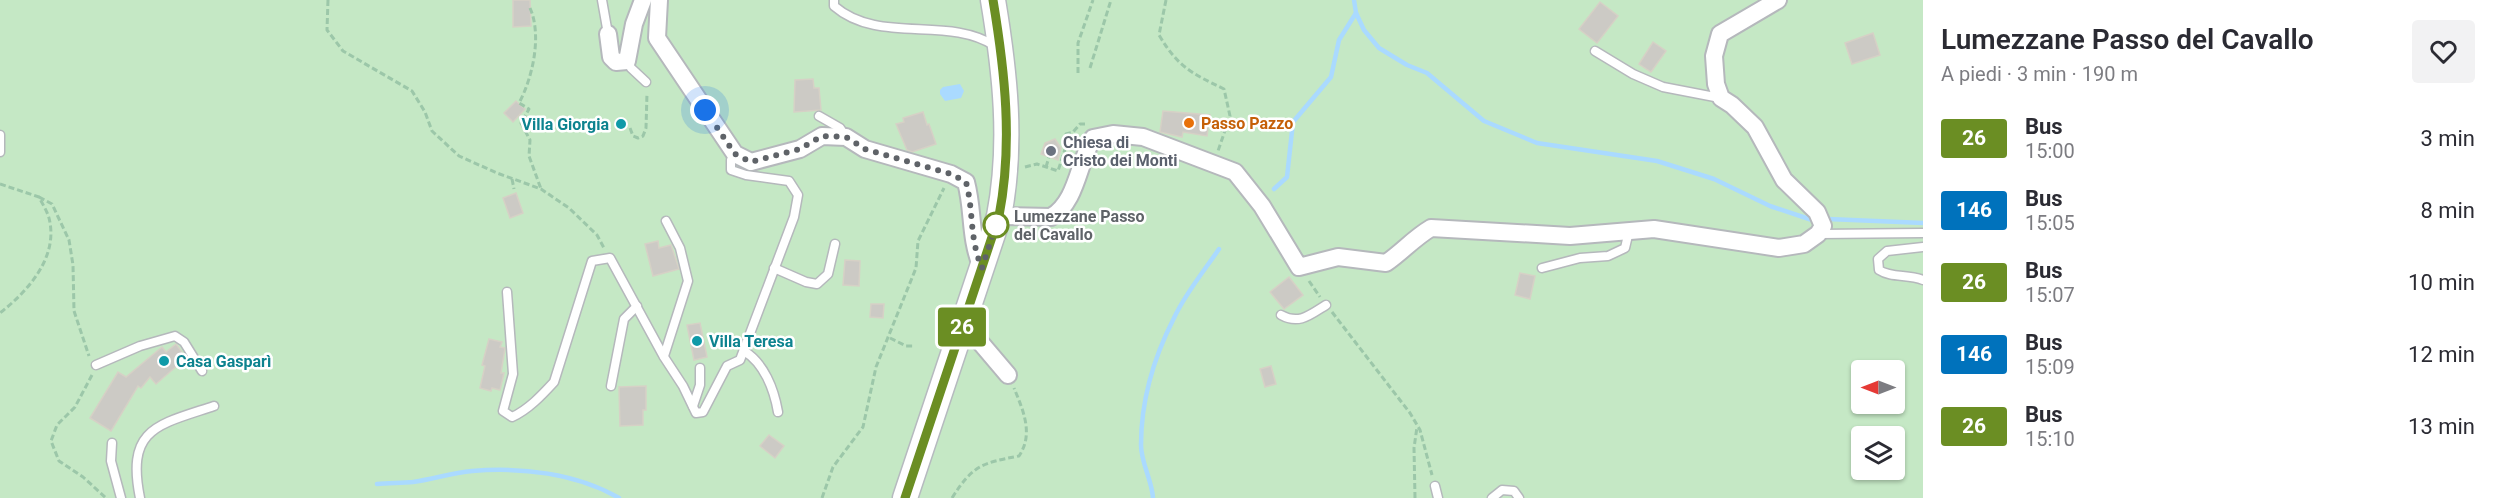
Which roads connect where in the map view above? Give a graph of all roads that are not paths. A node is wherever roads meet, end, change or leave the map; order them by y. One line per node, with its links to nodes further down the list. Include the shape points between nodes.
1 (602, 0): 7 (lane)
2 (643, 0): 10 (street)
3 (659, 0): 19 (street, via 657,38)
4 (834, 0): 8 (lane, via 834,6 847,17 887,28 957,32)
5 (993, 0): 8 (main road)
6 (1778, 0): 14 (street, via 1720,34 1714,56)
7 (608, 34): 10 (street, via 610,57 616,62)
8 (1000, 47): 20 (main road, via 1007,147)
9 (1595, 51): 13 (lane)
10 (627, 61): 12 (lane)
11 (1654, 75): 13 (lane)
12 (646, 82)
13 (1663, 87): 14 (lane)
14 (1721, 98): 24 (street, via 1755,127 1784,180 1817,212 1823,226)
15 (819, 116): 17 (lane, via 840,128)
16 (0, 135): 18 (lane)
17 (846, 137): 19 (street, via 822,136 800,149 751,162); 28 (street, via 865,149 966,182 974,249)
18 (0, 152)
19 (735, 154): 27 (lane, via 731,170 746,176 789,181 798,195 794,217)
20 (999, 216): 22 (street, via 1031,222 1051,217 1064,208 1093,138 1113,134 1143,137 1235,172 1263,206 1299,267 1338,257 1386,263 1431,228 1570,236); 28 (main road)
21 (666, 221): 37 (lane, via 680,248 688,281)
22 (1629, 231): 24 (street, via 1654,229 1779,248 1804,243); 29 (lane, via 1625,248 1608,256 1580,258)
23 (1923, 233): 24 (lane)
24 (1818, 234)
25 (835, 243): 27 (lane, via 828,274 818,284)
26 (1923, 247): 30 (lane, via 1887,251 1878,259 1880,270 1887,275)
27 (774, 268): 36 (lane)
28 (982, 268): 50 (main road, via 922,457)
29 (1542, 268)
30 (1923, 280)
31 (507, 292): 33 (lane, via 513,374 503,411 512,417 542,396 554,382 592,261 610,258)
32 (1326, 305): 34 (lane, via 1301,320)
33 (637, 306): 37 (lane); 42 (lane, via 624,319)
34 (1281, 315)
35 (980, 342): 41 (street)
36 (744, 351): 44 (lane, via 740,360 727,366 703,412 696,413); 45 (lane, via 754,357 768,380)
37 (664, 357): 44 (lane)
38 (96, 365): 40 (lane, via 175,336 184,342)
39 (700, 368): 44 (lane, via 700,385)
40 (202, 372)
41 (1008, 375)
42 (611, 386)
43 (214, 406): 49 (lane, via 171,420 148,433 138,450 135,472)
44 (693, 406)
45 (778, 412)
46 (112, 443): 48 (lane, via 111,461)
47 (1436, 486): 51 (lane)
48 (121, 498)
49 (140, 498)
50 (905, 498)
51 (1438, 498)
52 (1492, 498): 53 (lane, via 1502,490 1514,491)
53 (1519, 498)

